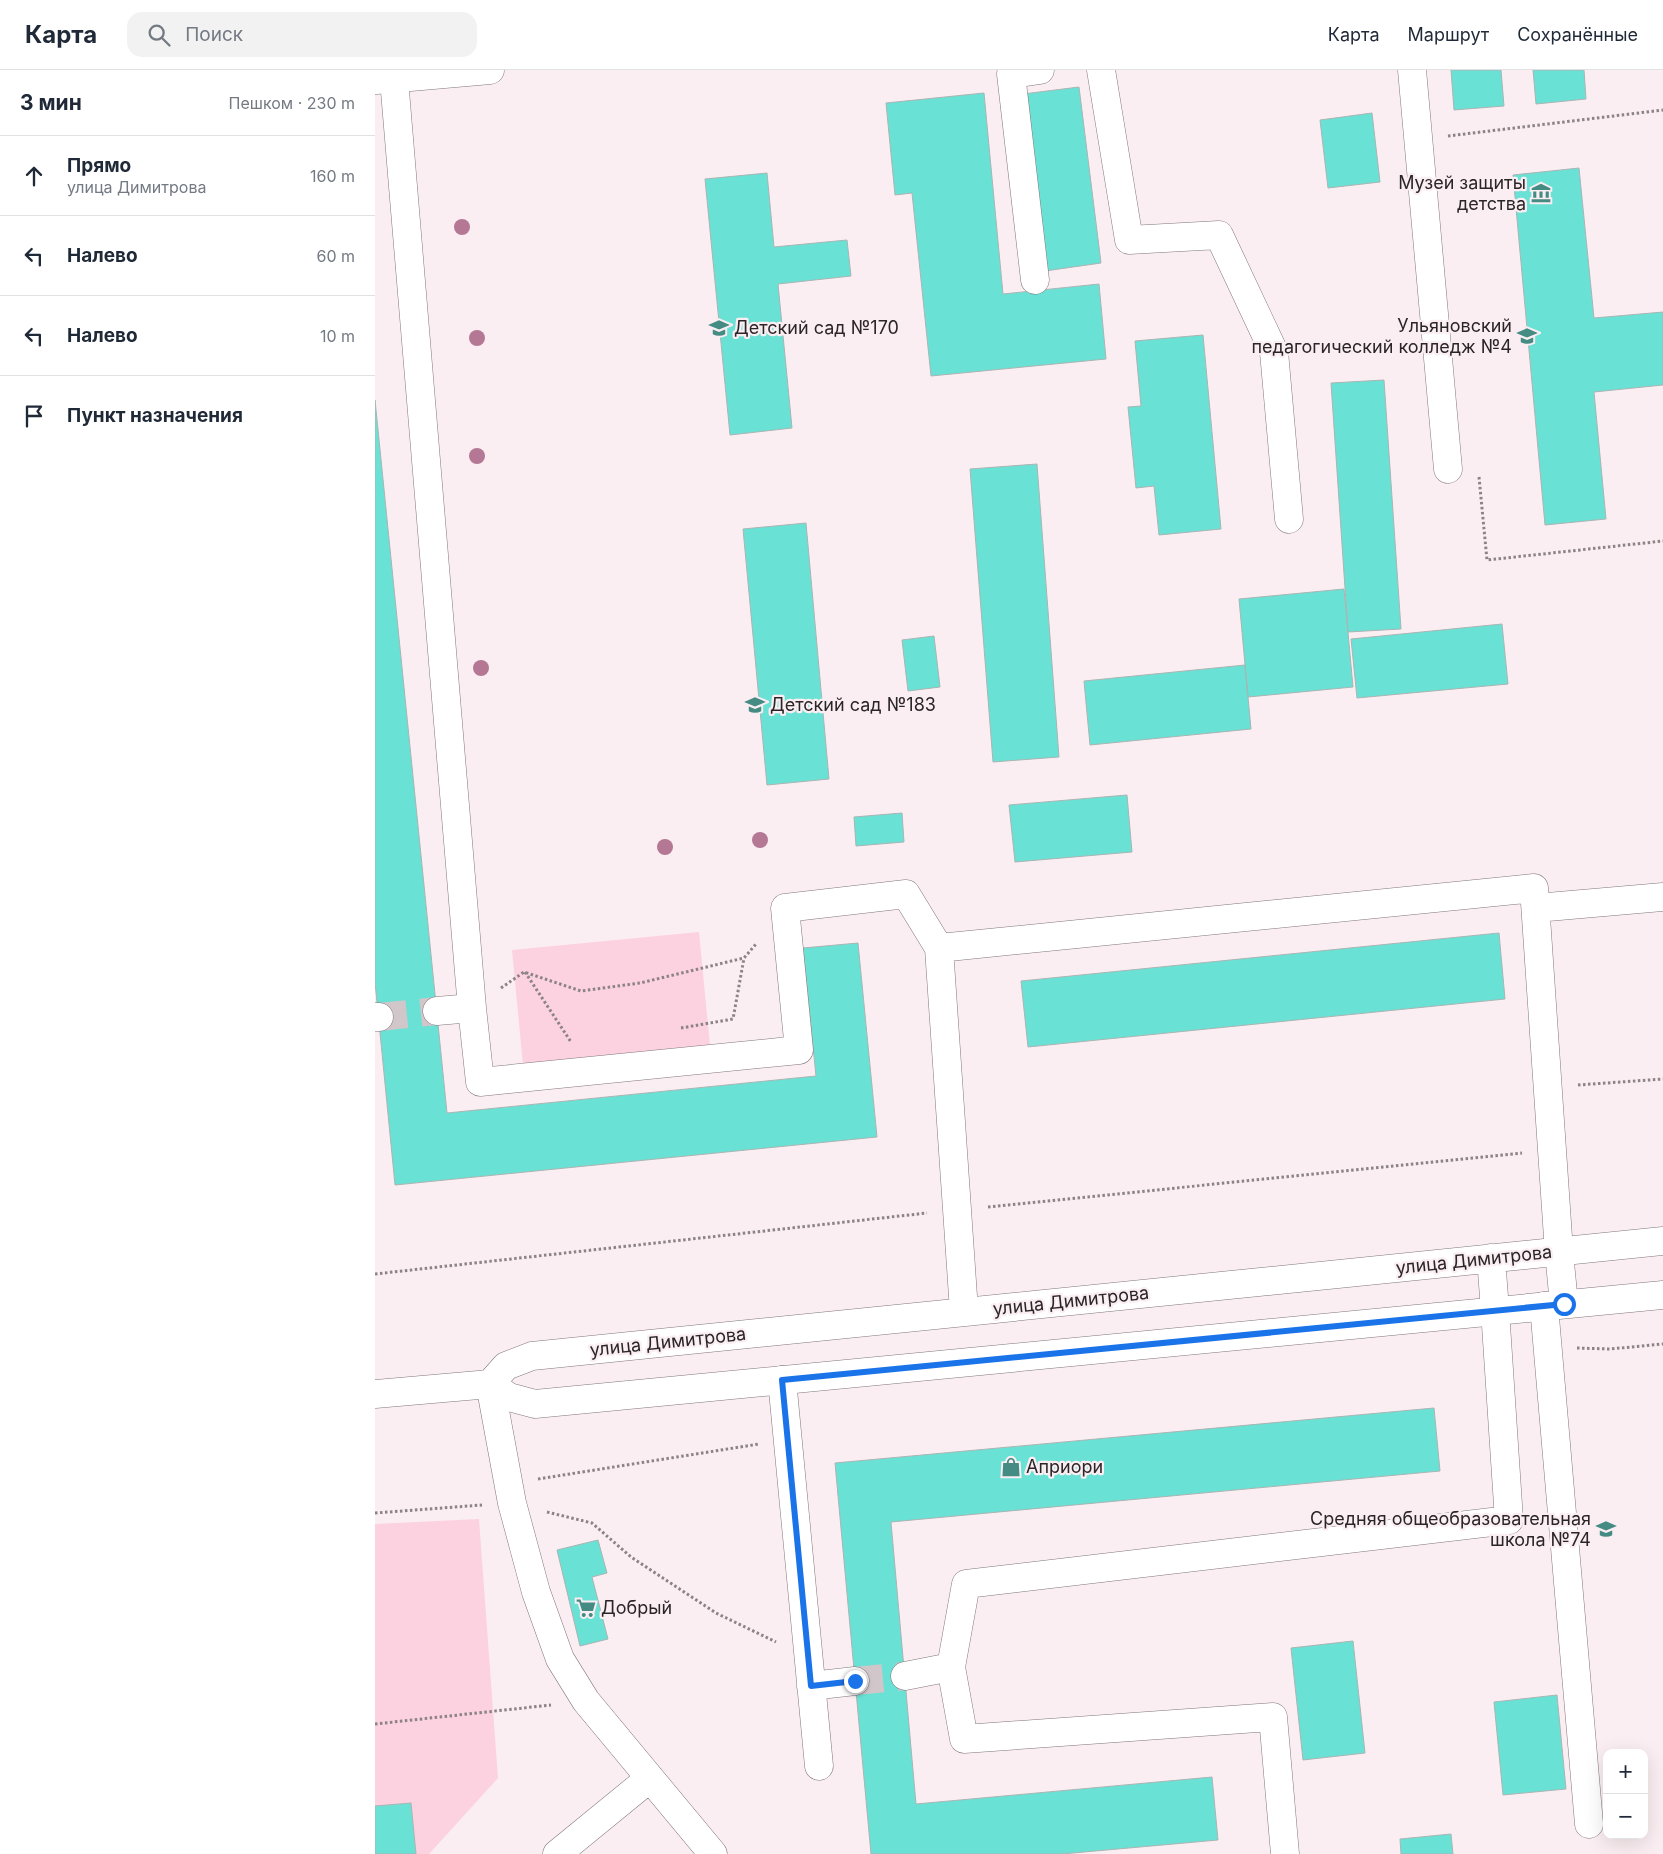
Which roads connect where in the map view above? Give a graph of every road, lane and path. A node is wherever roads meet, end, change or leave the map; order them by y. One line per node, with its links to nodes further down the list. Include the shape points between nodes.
1 (490, 70): 5 (main road)
2 (1040, 70): 8 (main road, via 1011,74)
3 (1101, 70): 11 (main road, via 1129,240 1219,235 1274,352)
4 (1412, 70): 9 (main road)
5 (384, 79): 19 (main road)
6 (1663, 110): 7 (path)
7 (1444, 137)
8 (1035, 280)
9 (1449, 469)
10 (1479, 472): 12 (path, via 1487,560)
11 (1289, 519)
12 (1663, 541)
13 (1663, 897): 15 (main road)
14 (785, 908): 16 (main road, via 906,894); 17 (path); 19 (main road, via 799,1050 480,1082)
15 (1536, 908): 16 (main road, via 1534,888); 24 (main road)
16 (939, 948): 31 (main road)
17 (744, 958): 18 (path, via 640,983 581,990); 21 (path, via 733,1019)
18 (524, 972): 19 (path); 22 (path, via 570,1042)
19 (472, 1008): 20 (main road)
20 (437, 1011)
21 (679, 1029)
22 (579, 1041)
23 (1663, 1078): 24 (path)
24 (1548, 1088): 26 (main road)
25 (1663, 1241): 26 (main road, улица Димитрова)
26 (1559, 1252): 27 (main road, улица Димитрова); 29 (main road)
27 (1491, 1258): 30 (main road); 31 (main road, улица Димитрова)
28 (1663, 1295): 29 (main road)
29 (1554, 1305): 30 (main road); 47 (main road)
30 (1495, 1310): 32 (main road); 39 (main road, via 1509,1520 966,1584)
31 (964, 1311): 33 (main road, улица Димитрова, via 532,1356 506,1366)
32 (782, 1380): 33 (main road, via 535,1404 509,1397); 35 (main road)
33 (489, 1384): 34 (main road); 36 (main road)
34 (375, 1394)
35 (788, 1439): 36 (path, via 537,1480); 38 (main road)
36 (511, 1503): 37 (path); 38 (path, via 592,1524 631,1557 717,1613); 43 (main road, via 536,1592 560,1658)
37 (375, 1513)
38 (809, 1657): 42 (main road)
39 (951, 1667): 40 (main road); 50 (main road, via 964,1739 1273,1717)
40 (905, 1676)
41 (855, 1681): 42 (main road)
42 (811, 1686): 45 (main road)
43 (586, 1701): 44 (path); 46 (main road)
44 (375, 1724)
45 (819, 1766)
46 (650, 1778): 48 (main road); 49 (main road)
47 (1589, 1824)
48 (557, 1854)
49 (713, 1854)
50 (1285, 1854)

